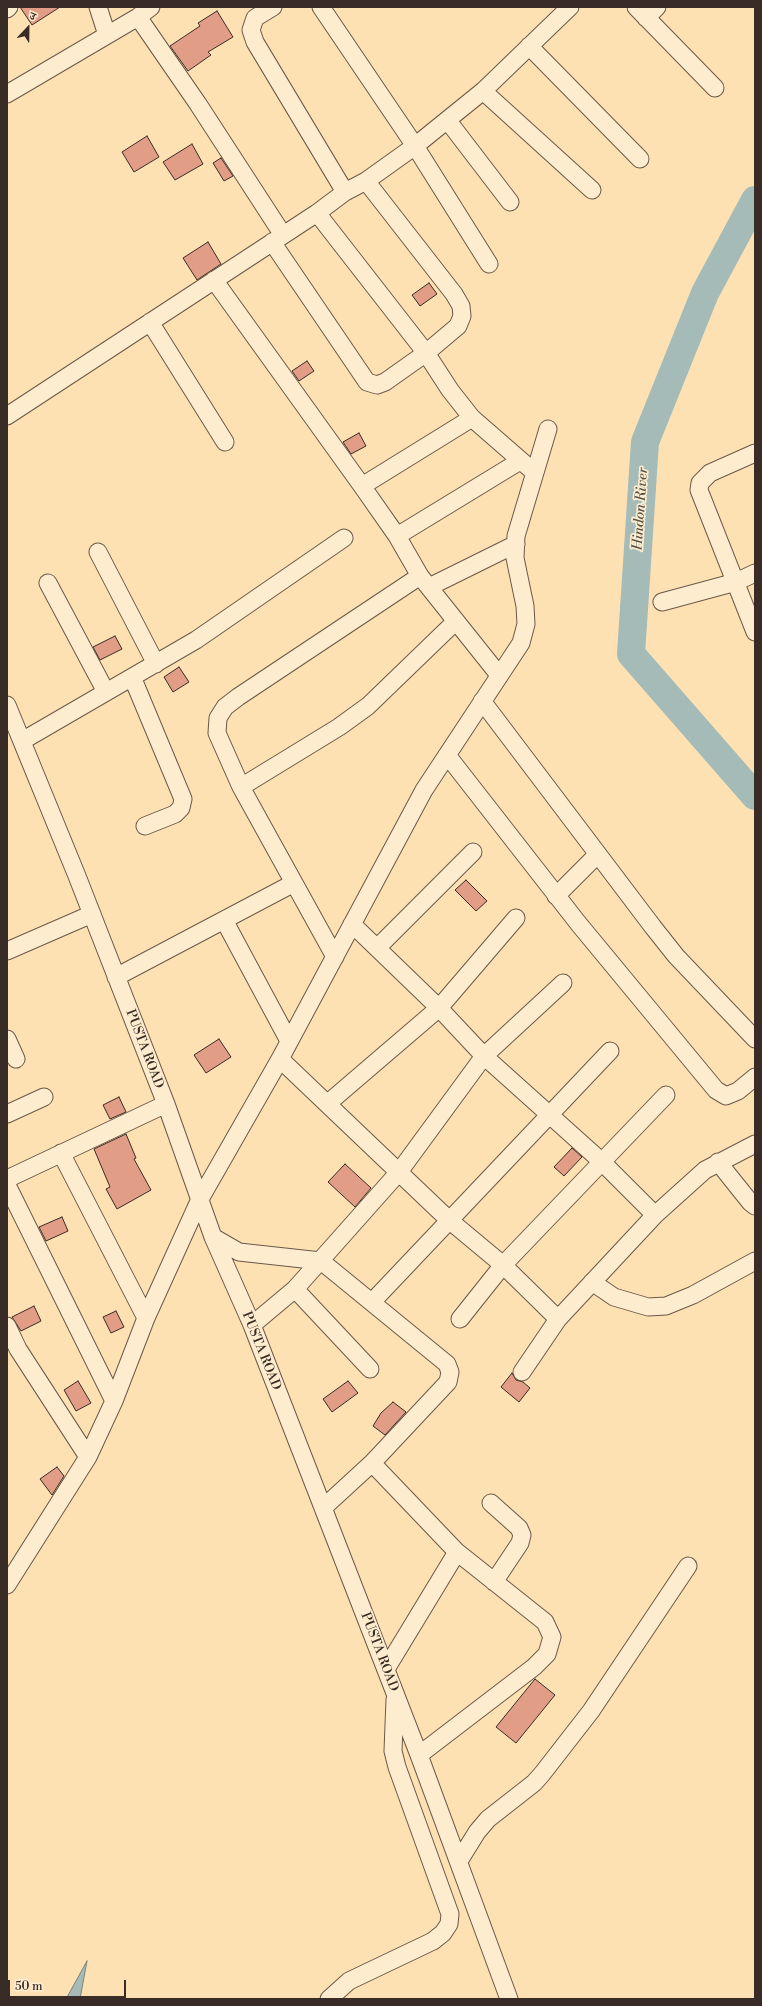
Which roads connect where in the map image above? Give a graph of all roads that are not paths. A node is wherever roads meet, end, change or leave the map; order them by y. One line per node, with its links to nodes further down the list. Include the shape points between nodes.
1 (98, 7): 7 (street)
2 (273, 7): 17 (street, via 254,18 251,30 255,42)
3 (321, 7): 13 (street)
4 (570, 7): 8 (street)
5 (646, 11): 9 (street)
6 (145, 12): 7 (street); 20 (street)
7 (107, 35): 11 (street)
8 (529, 46): 10 (street); 14 (street)
9 (715, 88)
10 (483, 91): 12 (street); 16 (street)
11 (7, 94)
12 (448, 121): 13 (street); 18 (street)
13 (415, 146): 15 (street); 21 (street)
14 (640, 159)
15 (366, 181): 17 (street); 24 (street, via 461,306 462,316 458,326)
16 (592, 190)
17 (345, 192): 19 (street)
18 (510, 202)
19 (316, 213): 20 (street); 24 (street)
20 (278, 238): 22 (street); 24 (street, via 367,382 377,386)
21 (489, 264)
22 (214, 280): 23 (street); 32 (street)
23 (150, 322): 25 (street); 28 (street)
24 (426, 353): 26 (street)
25 (7, 416)
26 (472, 418): 30 (street); 32 (street)
27 (548, 429): 31 (street)
28 (225, 442)
29 (755, 454): 39 (street, via 710,473 700,483 699,490)
30 (520, 461): 31 (street); 33 (street)
31 (534, 472): 35 (street)
32 (362, 486): 33 (street)
33 (397, 536): 38 (street)
34 (344, 538): 44 (street, via 196,640)
35 (516, 544): 38 (street); 45 (street, via 515,558 526,624 521,644)
36 (98, 552): 44 (street)
37 (755, 573): 39 (street)
38 (424, 582): 42 (street); 52 (street, via 226,707 218,718 217,733)
39 (736, 582): 41 (street); 43 (street)
40 (48, 583): 47 (street)
41 (662, 602)
42 (456, 621): 45 (street); 52 (street, via 368,706 339,727)
43 (755, 632)
44 (156, 664): 46 (street)
45 (499, 675): 48 (street)
46 (132, 679): 47 (street); 53 (street, via 183,798 181,808 175,814)
47 (106, 692): 50 (street)
48 (482, 701): 51 (street); 55 (street)
49 (7, 705): 50 (street, PUSTA ROAD)
50 (22, 741): 58 (street, PUSTA ROAD)
51 (447, 756): 57 (street); 61 (street, via 424,790)
52 (241, 787): 56 (street)
53 (145, 826)
54 (473, 852): 62 (street)
55 (598, 854): 57 (street); 69 (street, via 676,956)
56 (294, 883): 60 (street); 64 (street)
57 (556, 896): 75 (street, via 716,1090 726,1096 738,1091)
58 (92, 914): 63 (street); 65 (street, PUSTA ROAD)
59 (516, 918): 67 (street)
60 (224, 920): 65 (street); 70 (street)
61 (352, 924): 62 (street); 64 (street)
62 (377, 948): 67 (street)
63 (7, 951)
64 (335, 957): 70 (street)
65 (116, 976): 78 (street, PUSTA ROAD)
66 (563, 983): 72 (street)
67 (439, 1008): 72 (street); 79 (street)
68 (7, 1039): 73 (street)
69 (755, 1039)
70 (289, 1041): 74 (street)
71 (610, 1050): 81 (street)
72 (484, 1056): 81 (street); 86 (street)
73 (16, 1059)
74 (280, 1059): 79 (street); 89 (street)
75 (755, 1077)
76 (666, 1095): 84 (street)
77 (44, 1097): 80 (street)
78 (166, 1104): 83 (street); 89 (street, PUSTA ROAD)
79 (327, 1104): 86 (street)
80 (7, 1114)
81 (548, 1115): 84 (street); 92 (street)
82 (755, 1144): 85 (street)
83 (61, 1153): 87 (street); 100 (street)
84 (601, 1161): 91 (street); 96 (street)
85 (718, 1162): 90 (street); 91 (street, via 704,1170)
86 (399, 1172): 92 (street); 94 (street)
87 (7, 1179)
88 (7, 1185): 107 (street)
89 (200, 1199): 93 (street, PUSTA ROAD); 100 (street)
90 (755, 1206)
91 (655, 1215): 97 (street)
92 (449, 1220): 96 (street); 99 (street)
93 (214, 1238): 94 (street, via 239,1252); 103 (street, PUSTA ROAD)
94 (321, 1261): 98 (street); 99 (street)
95 (755, 1261): 97 (street, via 693,1295 666,1306 648,1307 614,1298)
96 (503, 1265): 101 (street); 102 (street)
97 (592, 1282): 102 (street)
98 (295, 1289): 103 (street); 105 (street)
99 (372, 1302): 109 (street, via 447,1364 450,1372 448,1382)
100 (146, 1318): 107 (street)
101 (460, 1319)
102 (558, 1319): 106 (street)
103 (252, 1325): 111 (street, PUSTA ROAD)
104 (7, 1326): 108 (street, via 18,1349)
105 (370, 1369)
106 (522, 1372)
107 (114, 1401): 108 (street)
108 (88, 1457): 115 (street)
109 (372, 1463): 111 (street); 112 (street)
110 (491, 1503): 114 (street, via 519,1528 522,1535 520,1543)
111 (323, 1508): 116 (street, PUSTA ROAD)
112 (457, 1552): 114 (street); 116 (street)
113 (688, 1566): 119 (street, via 591,1711 542,1774 488,1819)
114 (494, 1582): 118 (street, via 545,1622 552,1638 547,1654 534,1667)
115 (7, 1585)
116 (386, 1669): 117 (street, PUSTA ROAD)
117 (395, 1693): 118 (street, PUSTA ROAD); 120 (street, via 394,1751 397,1767 450,1914 449,1924 433,1941 349,1981)
118 (419, 1755): 119 (street, PUSTA ROAD)
119 (459, 1861): 121 (street, PUSTA ROAD)
120 (329, 1999)
121 (510, 1999)

